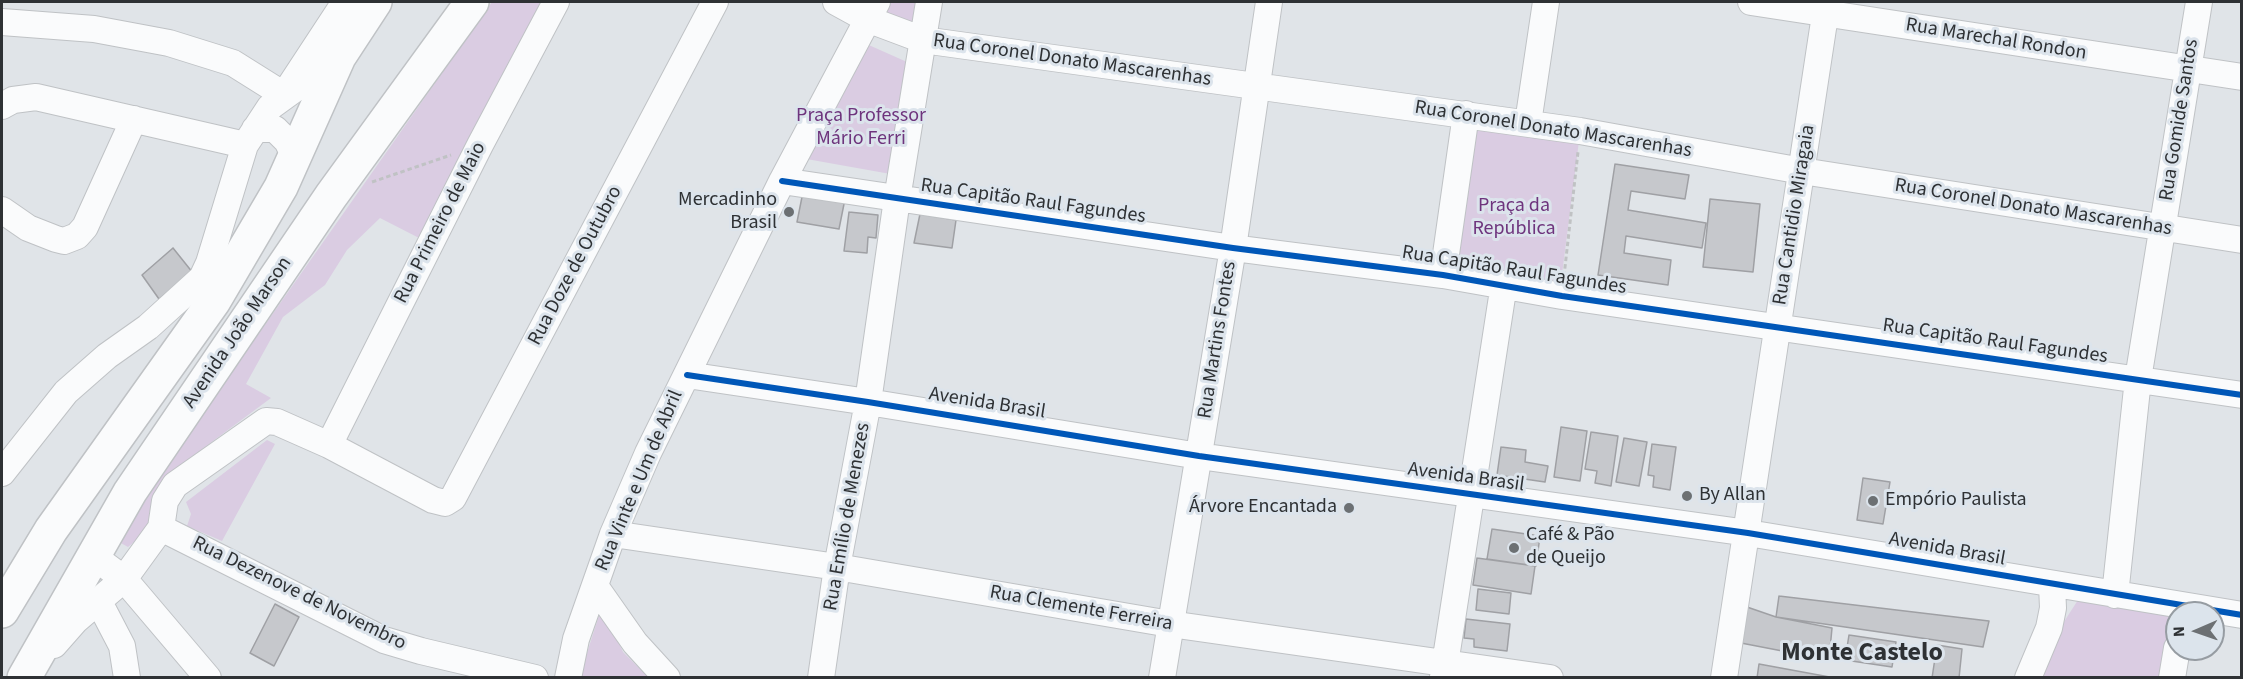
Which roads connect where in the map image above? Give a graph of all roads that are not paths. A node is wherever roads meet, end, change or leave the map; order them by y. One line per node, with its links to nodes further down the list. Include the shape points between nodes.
1 (375, 2): 16 (main road, Avenida João Marson)
2 (472, 2): 49 (main road, Avenida João Marson, via 331,196 130,492)
3 (556, 2): 42 (street, Rua Primeiro de Maio)
4 (715, 2): 42 (street, Rua Doze de Outubro, via 453,498 445,503 422,495)
5 (836, 2): 13 (street, Rua Coronel Donato Mascarenhas)
6 (929, 2): 15 (street, Rua Emílio de Menezes)
7 (1269, 2): 19 (street, Rua Martins Fontes)
8 (1546, 2): 24 (street)
9 (1750, 2): 12 (street, Rua Marechal Rondon)
10 (2199, 2): 17 (street, Rua Gomide Santos)
11 (339, 4): 20 (street)
12 (1826, 7): 17 (street, Rua Marechal Rondon); 27 (street, Rua Cantidio Miragaia)
13 (872, 10): 15 (street, Rua Coronel Donato Mascarenhas); 28 (street, Rua Vinte e Um de Abril)
14 (2, 22): 20 (street, via 82,28 169,43 233,63)
15 (923, 40): 19 (street, Rua Coronel Donato Mascarenhas); 29 (street, Rua Emílio de Menezes)
16 (339, 57): 20 (street); 26 (main road, Avenida João Marson)
17 (2189, 70): 18 (street, Rua Marechal Rondon); 31 (street, Rua Gomide Santos)
18 (2241, 77)
19 (1258, 88): 22 (street, Rua Coronel Donato Mascarenhas); 33 (street, Rua Martins Fontes)
20 (284, 95): 25 (street, via 270,107)
21 (2, 106): 23 (street, via 36,97)
22 (1466, 114): 24 (street, Rua Coronel Donato Mascarenhas); 34 (street)
23 (134, 119): 25 (street); 30 (street, via 90,217 77,236 64,241 56,239 28,228)
24 (1528, 123): 27 (street, Rua Coronel Donato Mascarenhas)
25 (250, 137): 26 (street, via 275,129); 41 (street, via 202,278)
26 (295, 157): 57 (main road, Avenida João Marson, via 214,301 51,530)
27 (1802, 171): 31 (street, Rua Coronel Donato Mascarenhas); 36 (street, Rua Cantidio Miragaia)
28 (782, 181): 29 (street, Rua Capitão Raul Fagundes); 37 (street, Rua Vinte e Um de Abril)
29 (897, 199): 33 (street, Rua Capitão Raul Fagundes); 40 (street, Rua Emílio de Menezes)
30 (2, 210)
31 (2162, 230): 32 (street, Rua Coronel Donato Mascarenhas); 38 (street, Rua Gomide Santos)
32 (2241, 240)
33 (1233, 248): 34 (street, Rua Capitão Raul Fagundes); 43 (street, Rua Martins Fontes)
34 (1443, 275): 35 (street, Rua Capitão Raul Fagundes)
35 (1504, 284): 36 (street, Rua Capitão Raul Fagundes); 45 (street)
36 (1777, 328): 38 (street, Rua Capitão Raul Fagundes); 47 (street, Rua Cantidio Miragaia)
37 (687, 375): 40 (street, Avenida Brasil); 48 (street, Rua Vinte e Um de Abril)
38 (2138, 379): 39 (street, Rua Capitão Raul Fagundes); 54 (street, Rua Gomide Santos)
39 (2241, 395)
40 (868, 402): 43 (street, Avenida Brasil); 50 (street, Rua Emílio de Menezes)
41 (13, 439): 44 (street)
42 (329, 445): 46 (street, via 278,422 260,423 175,485 165,501)
43 (1199, 456): 45 (street, Avenida Brasil); 60 (street, Rua Martins Fontes)
44 (2, 473)
45 (1471, 496): 47 (street, Avenida Brasil); 62 (street)
46 (161, 528): 51 (street); 66 (street, Rua Dezenove de Novembro, via 384,640)
47 (1748, 532): 52 (street, Avenida Brasil); 72 (street, Rua Cantidio Miragaia)
48 (613, 534): 50 (street, Rua Clemente Ferreira); 53 (street, Rua Vinte e Um de Abril)
49 (93, 556): 51 (street); 63 (main road, Avenida João Marson)
50 (837, 567): 60 (street, Rua Clemente Ferreira); 69 (street, Rua Emílio de Menezes)
51 (124, 579): 55 (street); 65 (street)
52 (2052, 585): 54 (street, Avenida Brasil); 73 (street, via 2049,628)
53 (595, 586): 67 (street, Rua Vinte e Um de Abril, via 576,639); 68 (street, via 635,643)
54 (2115, 595): 56 (street, Avenida Brasil)
55 (98, 600): 63 (street); 64 (street, via 122,646)
56 (2165, 605)
57 (2, 611)
58 (2225, 613): 59 (street, Avenida Brasil)
59 (2241, 615)
60 (1170, 624): 62 (street, Rua Clemente Ferreira); 70 (street, Rua Martins Fontes)
61 (2175, 661): 74 (street)
62 (1444, 670): 71 (street, Rua Clemente Ferreira)
63 (25, 678)
64 (127, 678)
65 (208, 678)
66 (534, 678)
67 (568, 678)
68 (667, 678)
69 (821, 678)
70 (1162, 678)
71 (1550, 678)
72 (1724, 678)
73 (2028, 678)
74 (2172, 678)

